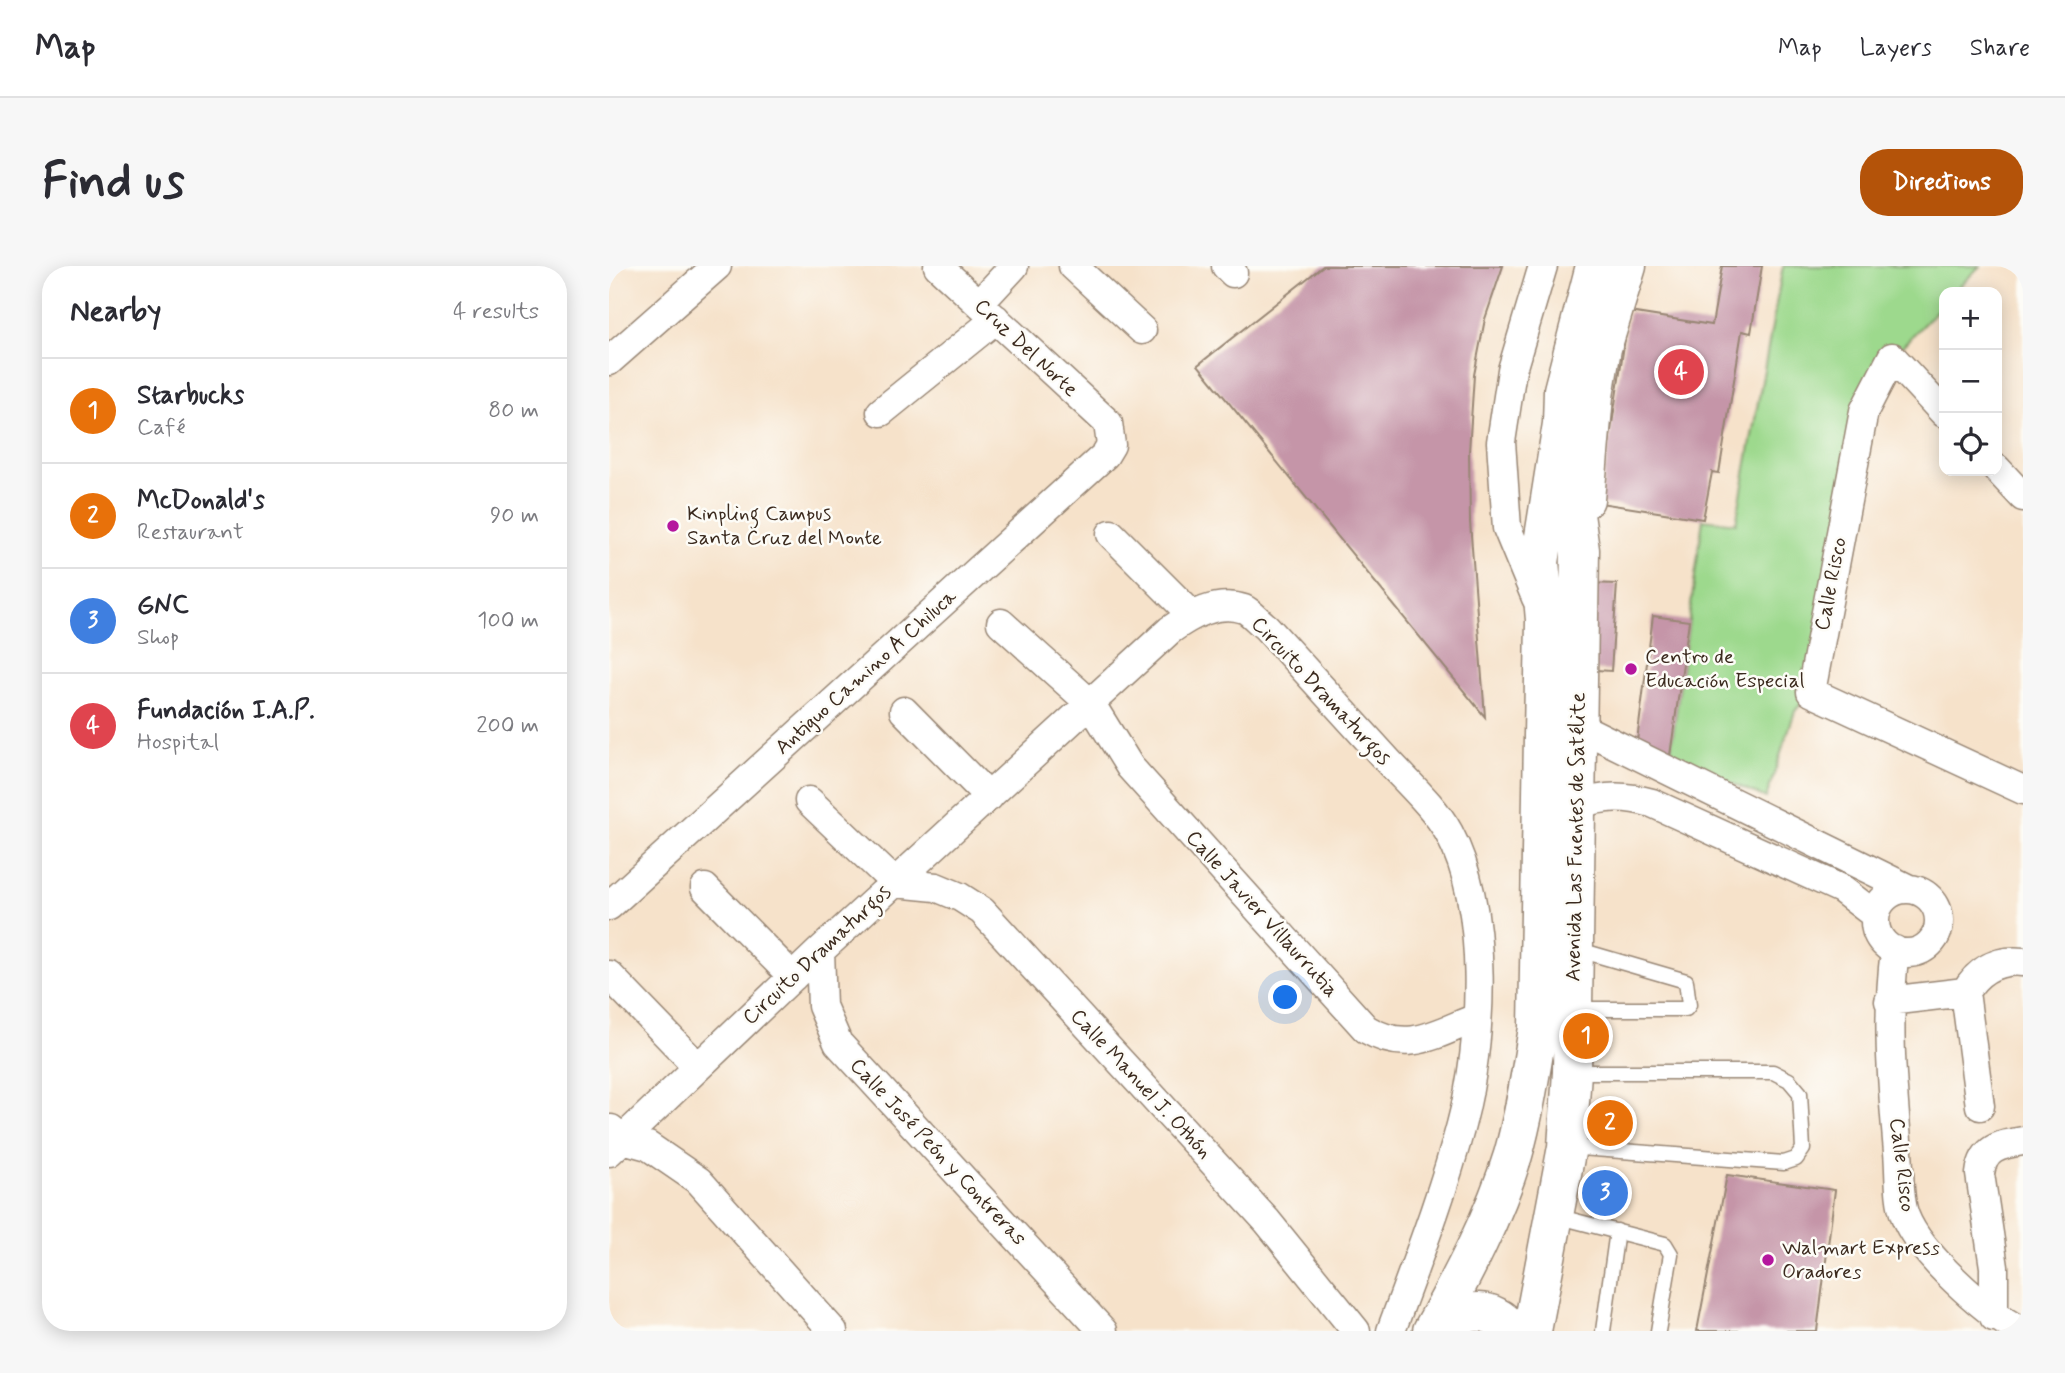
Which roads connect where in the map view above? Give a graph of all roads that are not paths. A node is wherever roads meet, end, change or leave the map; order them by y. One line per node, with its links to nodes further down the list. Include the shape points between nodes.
1 (716, 266): 11 (street)
2 (938, 266): 9 (street, Cruz Del Norte)
3 (1014, 266): 9 (street)
4 (1073, 266): 10 (street)
5 (1543, 266): 22 (street, Avenida Las Fuentes de Satélite, via 1512,370 1501,442 1507,528)
6 (1569, 266): 20 (main road, via 1551,329 1535,466)
7 (1595, 266): 12 (main road, Avenida Las Fuentes de Satélite)
8 (1627, 266): 19 (main road, via 1596,384)
9 (988, 312): 14 (street); 15 (street, Cruz Del Norte, via 1108,423)
10 (1142, 330)
11 (609, 360)
12 (1562, 407): 19 (main road, Avenida Las Fuentes de Satélite); 20 (main road, Avenida Las Fuentes de Satélite)
13 (1939, 408): 27 (street, Calle Risco, via 1892,357 1864,411 1811,692)
14 (881, 412)
15 (1111, 432): 34 (street, Antiguo Camino A Chiluca, via 1105,455)
16 (2002, 473): 17 (street)
17 (2023, 496)
18 (1111, 534): 21 (street)
19 (1580, 550): 26 (main road, Avenida Las Fuentes de Satélite)
20 (1541, 562): 22 (main road, Avenida Las Fuentes de Satélite)
21 (1192, 615): 24 (street, Circuito Dramaturgos); 45 (street, Circuito Dramaturgos, via 1210,608 1244,610 1266,627 1448,831 1460,857 1477,926)
22 (1545, 620): 59 (main road, Avenida Las Fuentes de Satélite, via 1538,1028 1528,1092 1493,1212)
23 (1000, 623): 24 (street, Calle Javier Villaurrutia)
24 (1091, 704): 28 (street, Circuito Dramaturgos); 45 (street, Calle Javier Villaurrutia, via 1130,767 1366,1029 1396,1042 1430,1037)
25 (904, 711): 28 (street)
26 (1578, 726): 30 (main road, Avenida Las Fuentes de Satélite); 33 (street)
27 (2023, 790)
28 (989, 797): 31 (street, Circuito Dramaturgos)
29 (809, 801): 31 (street)
30 (1578, 804): 35 (street, via 1626,795 1652,803 1841,888); 36 (main road, Avenida Las Fuentes de Satélite)
31 (895, 883): 38 (street, Circuito Dramaturgos); 57 (street, Calle Manuel J. Othón, via 936,887 982,911 1267,1222)
32 (705, 888): 41 (street)
33 (1907, 888): 35 (street, via 1887,896); 37 (street, via 1935,905 1938,927 1927,946 1906,953)
34 (609, 906)
35 (1875, 915): 37 (street, via 1878,936)
36 (1575, 949): 44 (main road, Avenida Las Fuentes de Satélite); 44 (lane, via 1686,982 1689,1005 1686,1009)
37 (1895, 950): 43 (street, Calle Risco)
38 (820, 951): 41 (street, Circuito Dramaturgos); 56 (street, Calle José Peón y Contreras, via 822,1006 838,1043)
39 (2023, 962): 42 (street, via 1991,966 1975,976)
40 (609, 975): 46 (street)
41 (793, 977): 46 (street, Circuito Dramaturgos)
42 (1965, 992): 43 (street); 48 (street)
43 (1889, 1001): 54 (street, Calle Risco, via 1905,1215 1921,1242)
44 (1573, 1009): 47 (main road, Avenida Las Fuentes de Satélite)
45 (1476, 1018): 58 (street, Circuito Dramaturgos, via 1462,1124)
46 (698, 1067): 49 (street, Circuito Dramaturgos)
47 (1572, 1072): 51 (main road, Avenida Las Fuentes de Satélite); 51 (lane, via 1773,1072 1789,1080 1800,1093 1803,1149 1796,1159 1784,1163)
48 (1980, 1106)
49 (614, 1140): 55 (street, via 648,1146 699,1181)
50 (2023, 1141): 54 (street, via 1989,1150 1982,1161 1996,1287)
51 (1567, 1147): 52 (main road, Avenida Las Fuentes de Satélite)
52 (1555, 1216): 53 (lane); 61 (main road, Avenida Las Fuentes de Satélite)
53 (1617, 1231): 62 (lane); 63 (lane, via 1657,1240 1671,1254)
54 (1994, 1317): 64 (street, Calle Risco)
55 (834, 1331)
56 (1103, 1331)
57 (1356, 1331)
58 (1391, 1331)
59 (1432, 1331): 60 (main road, via 1457,1316 1482,1311 1504,1321)
60 (1513, 1331)
61 (1532, 1331)
62 (1603, 1331)
63 (1658, 1331)
64 (2021, 1331)

